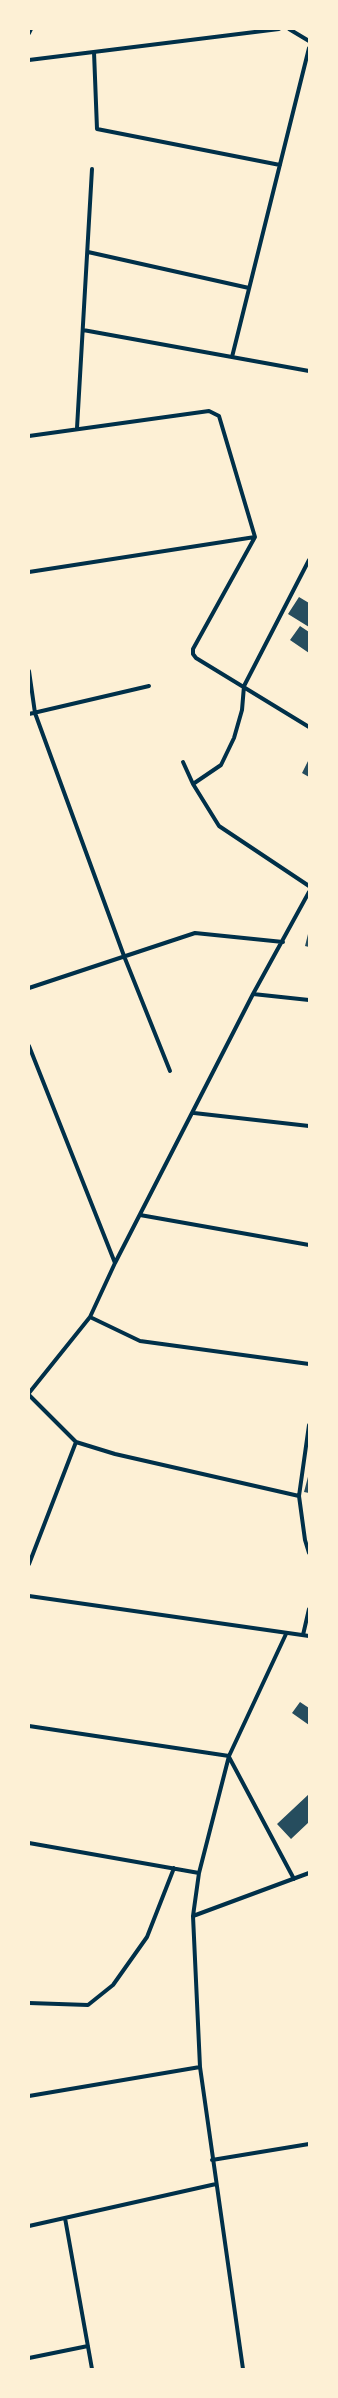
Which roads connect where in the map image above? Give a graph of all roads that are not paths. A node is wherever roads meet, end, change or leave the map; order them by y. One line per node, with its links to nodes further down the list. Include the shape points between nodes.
1 (31, 29): 5 (street)
2 (279, 29): 4 (street)
3 (289, 29): 6 (street)
4 (263, 30): 8 (street)
5 (29, 33)
6 (309, 41)
7 (309, 48): 10 (street)
8 (94, 52): 9 (street); 10 (street, via 97,129)
9 (29, 60)
10 (280, 165): 13 (street)
11 (92, 169): 12 (street)
12 (88, 252): 13 (street); 14 (street)
13 (249, 288): 15 (street)
14 (83, 330): 15 (street); 17 (street)
15 (232, 357): 16 (street)
16 (309, 371)
17 (77, 428): 18 (street); 19 (street, via 216,412)
18 (29, 436)
19 (255, 537): 21 (street); 24 (street, via 193,648 196,658)
20 (309, 560): 24 (street)
21 (29, 572)
22 (29, 670): 25 (street)
23 (149, 686): 25 (street)
24 (244, 686): 27 (street); 29 (street, via 242,710 234,738 221,765)
25 (35, 713): 26 (street); 33 (street)
26 (29, 714)
27 (309, 727)
28 (183, 762): 29 (street)
29 (193, 784): 30 (street, via 219,826)
30 (309, 886)
31 (309, 892): 32 (street)
32 (283, 942): 33 (street, via 196,933); 35 (street)
33 (124, 956): 34 (street); 38 (street)
34 (29, 988)
35 (253, 994): 36 (street); 39 (street)
36 (309, 1000)
37 (29, 1046): 43 (street)
38 (170, 1071)
39 (194, 1113): 40 (street); 41 (street)
40 (309, 1126)
41 (140, 1214): 42 (street); 43 (street)
42 (309, 1245)
43 (115, 1263): 44 (street)
44 (90, 1317): 45 (street, via 140,1341); 46 (street)
45 (309, 1364)
46 (29, 1394): 48 (street)
47 (309, 1425): 49 (street)
48 (76, 1442): 49 (street, via 115,1454); 51 (street)
49 (299, 1496): 50 (street)
50 (309, 1553)
51 (29, 1564)
52 (29, 1596): 54 (street)
53 (309, 1609): 55 (street)
54 (286, 1634): 55 (street); 58 (street)
55 (303, 1636): 56 (street)
56 (309, 1636)
57 (29, 1726): 58 (street)
58 (229, 1756): 61 (street); 63 (street)
59 (29, 1843): 60 (street)
60 (174, 1868): 61 (street); 65 (street, via 147,1937 113,1985 88,2005)
61 (199, 1873): 64 (street)
62 (309, 1873): 63 (street)
63 (294, 1879): 64 (street)
64 (193, 1916): 66 (street)
65 (29, 2003)
66 (200, 2067): 67 (street); 69 (street)
67 (29, 2096)
68 (309, 2144): 69 (street)
69 (212, 2160): 70 (street)
70 (216, 2184): 71 (street); 76 (street)
71 (65, 2218): 72 (street); 73 (street)
72 (29, 2226)
73 (88, 2346): 74 (street); 75 (street)
74 (29, 2358)
75 (92, 2369)
76 (243, 2369)

